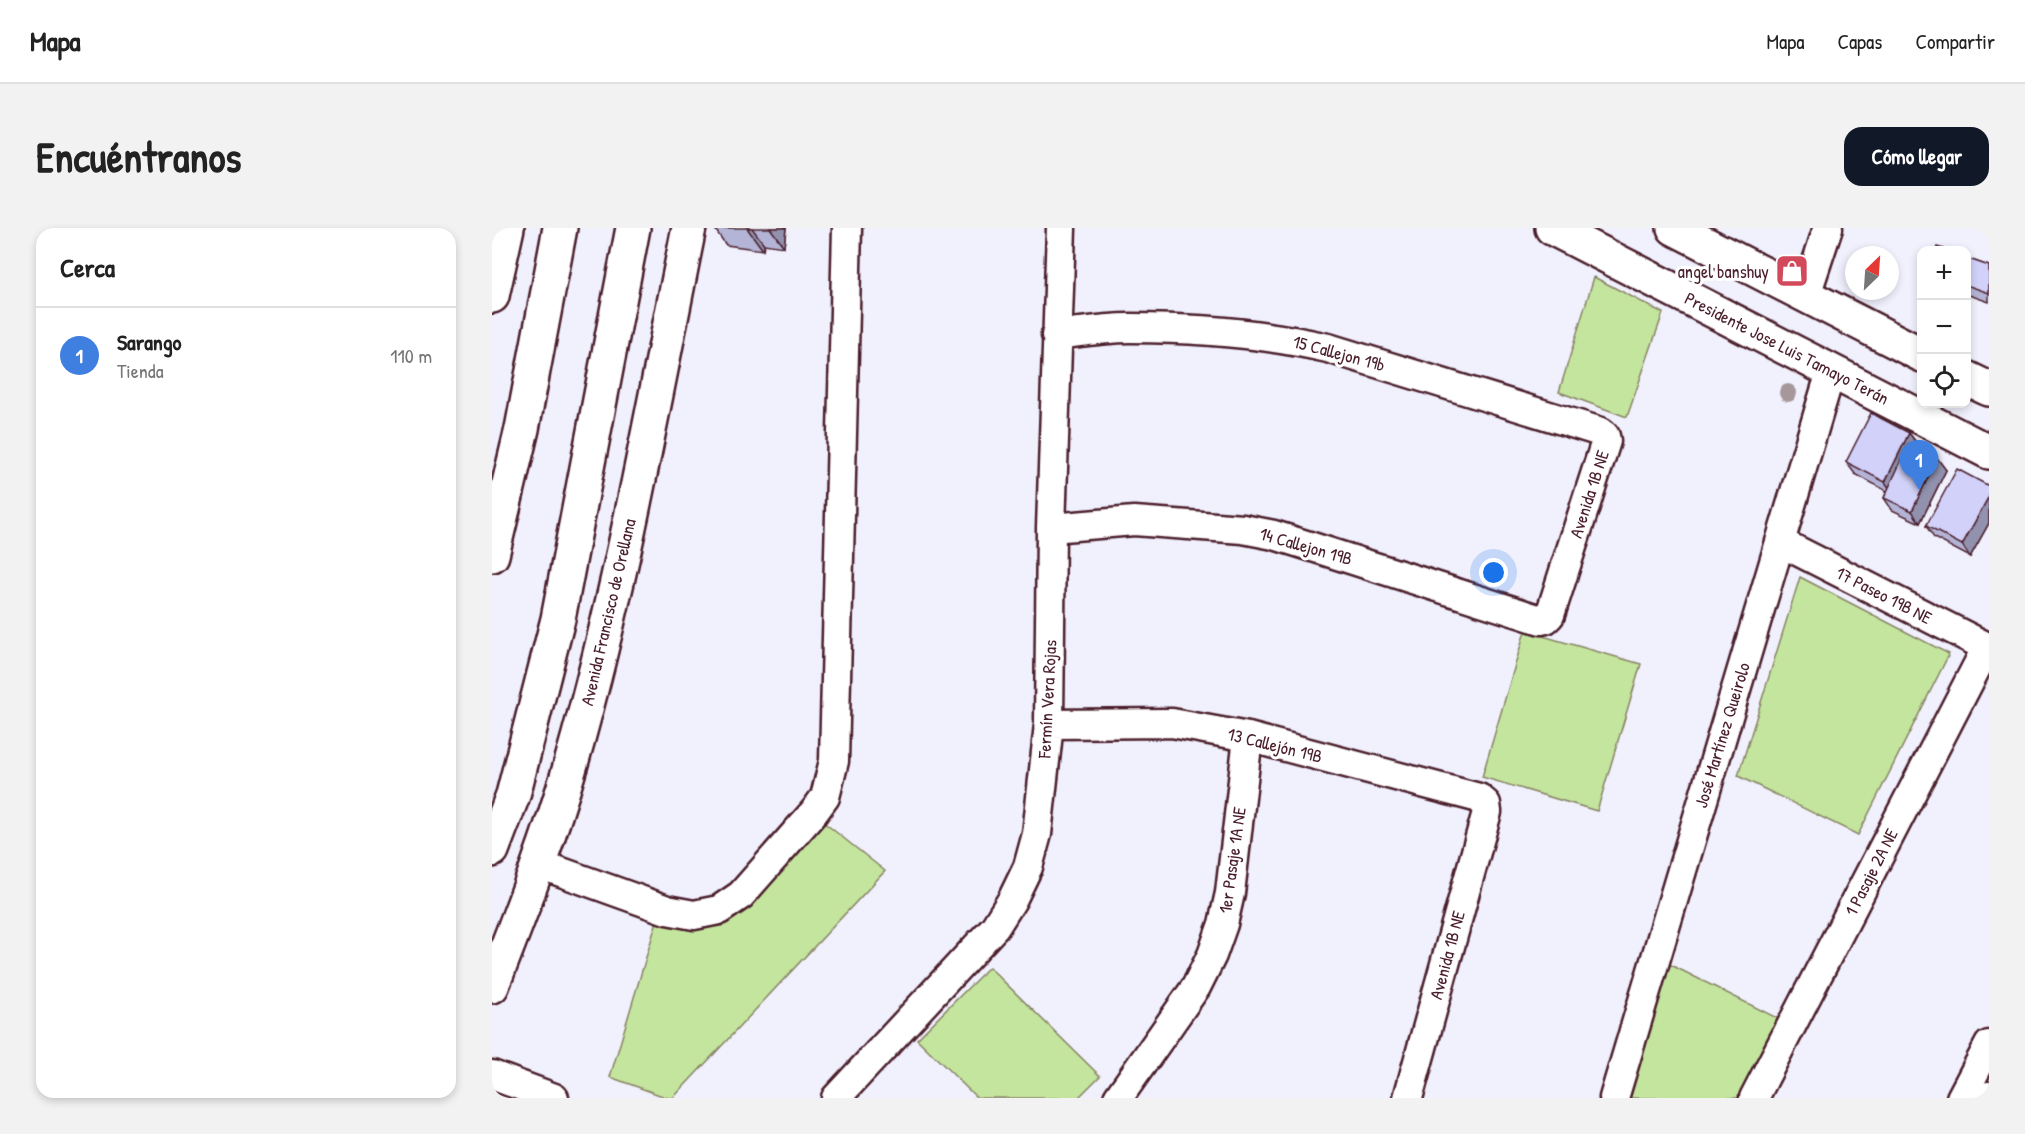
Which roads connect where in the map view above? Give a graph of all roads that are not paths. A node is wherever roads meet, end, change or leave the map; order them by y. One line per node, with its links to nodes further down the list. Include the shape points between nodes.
1 (507, 228): 11 (main road)
2 (560, 228): 21 (main road, via 522,429)
3 (633, 228): 27 (main road, via 558,619 513,795)
4 (689, 228): 28 (main road, Avenida Francisco de Orellana, via 603,644)
5 (847, 228): 28 (street, via 834,761 825,797 741,895 719,910 694,915 667,910)
6 (1061, 228): 12 (street, Fermín Vera Rojas)
7 (1552, 228): 14 (main road, Presidente Jose Luis Tamayo Terán)
8 (1674, 228): 10 (main road)
9 (1828, 228): 10 (street)
10 (1806, 295): 13 (main road)
11 (492, 296)
12 (1056, 335): 17 (street, 15 Callejon 19b, via 1128,328 1253,334 1293,340 1601,432); 19 (street, Fermín Vera Rojas)
13 (1920, 354)
14 (1834, 372): 18 (main road, Presidente Jose Luis Tamayo Terán); 20 (street, José Martínez Queirolo)
15 (1971, 380): 16 (main road)
16 (1989, 389)
17 (1606, 441): 22 (street, Avenida 1B NE)
18 (1989, 452)
19 (1052, 528): 22 (street, 14 Callejon 19B, via 1134,521 1243,529 1294,541 1541,620); 24 (street, Fermín Vera Rojas)
20 (1780, 542): 23 (street, 17 Paseo 19B NE); 37 (street, José Martínez Queirolo)
21 (492, 555)
22 (1550, 615)
23 (1988, 647): 38 (street, 1 Pasaje 2A NE)
24 (1049, 724): 25 (street, 13 Callejón 19B, via 1173,723); 34 (street, Fermín Vera Rojas, via 1037,834 1028,867 1012,900 995,927)
25 (1248, 737): 26 (street, 13 Callejón 19B, via 1479,798 1486,804); 35 (street, 1er Pasaje 1A NE, via 1230,893 1219,934 1196,987)
26 (1486, 812): 36 (street, Avenida 1B NE)
27 (492, 850)
28 (539, 864): 29 (main road, Avenida Francisco de Orellana)
29 (492, 987)
30 (1989, 1045): 32 (street)
31 (492, 1074): 33 (street)
32 (1971, 1093)
33 (554, 1098)
34 (836, 1098)
35 (1118, 1098)
36 (1408, 1098)
37 (1614, 1098)
38 (1754, 1098)

